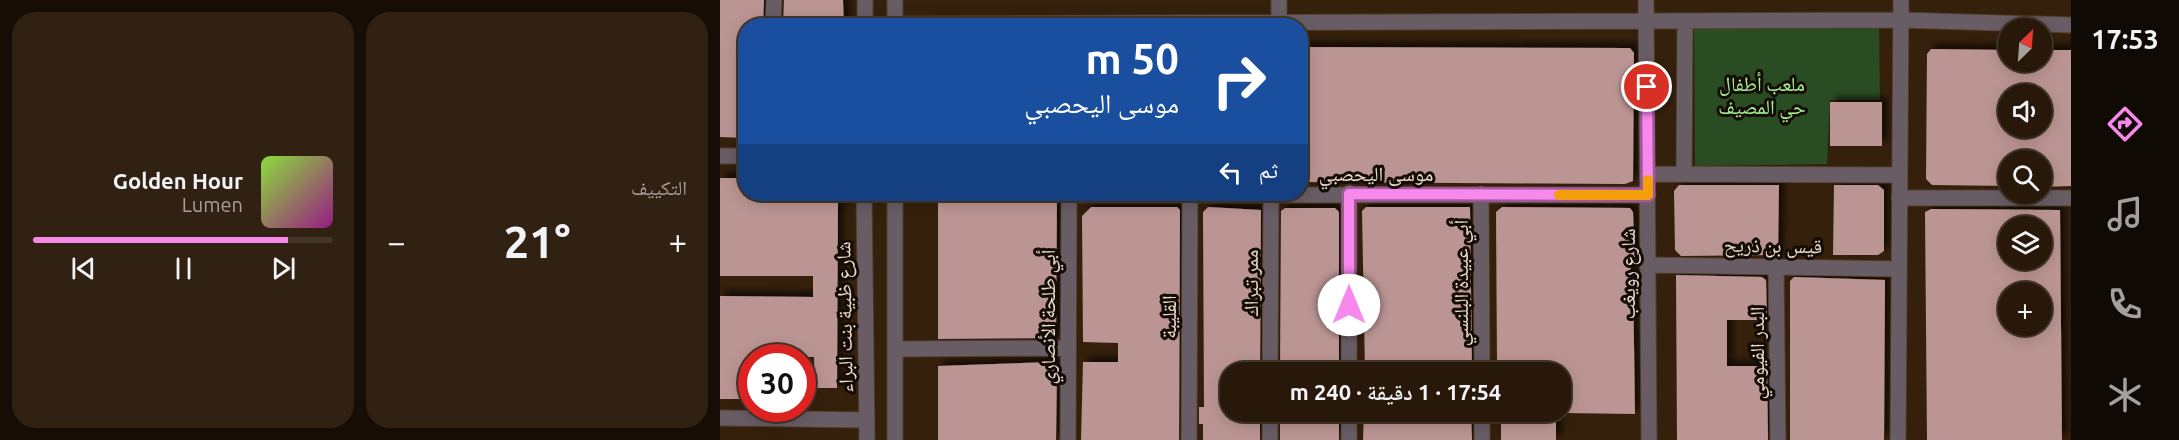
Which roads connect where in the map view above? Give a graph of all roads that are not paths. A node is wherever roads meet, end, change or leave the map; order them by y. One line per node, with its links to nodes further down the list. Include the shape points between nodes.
1 (774, 0): 7 (street)
2 (865, 0): 8 (street)
3 (896, 0): 9 (street)
4 (1279, 0): 10 (street)
5 (1646, 0): 12 (street, شارع رويغب)
6 (1901, 0): 11 (street)
7 (773, 18)
8 (865, 18)
9 (896, 18)
10 (1274, 18)
11 (1901, 20): 13 (street); 15 (street); 20 (street)
12 (1646, 22): 13 (street); 14 (street); 18 (street, شارع رويغب)
13 (1685, 22): 19 (street)
14 (1308, 24)
15 (2071, 25)
16 (720, 156): 17 (street)
17 (738, 156)
18 (1648, 174): 19 (street); 24 (street, شارع رويغب)
19 (1684, 174): 20 (street)
20 (1900, 175): 25 (street)
21 (1308, 194): 22 (street, موسى اليحصبي)
22 (1349, 194): 23 (street, موسى اليحصبي); 38 (street)
23 (1481, 194): 24 (street, موسى اليحصبي); 39 (street, أبي عبيدة البلنسي)
24 (1648, 195): 32 (street, شارع رويغب)
25 (1899, 198): 26 (street); 34 (street)
26 (2071, 198)
27 (864, 201): 41 (street, شارع ظبية بنت البراء)
28 (895, 201): 36 (street)
29 (1069, 201): 35 (street, أبي طلحة الأنصاري)
30 (1190, 201): 48 (street, القليبة)
31 (1271, 201): 37 (street, ممر تبراك)
32 (1647, 265): 33 (street, قيس بن ذريح); 52 (street, شارع رويغب)
33 (1776, 266): 34 (street, قيس بن ذريح); 53 (street, البدر الفيومي)
34 (1899, 269): 54 (street)
35 (1068, 348): 36 (street); 47 (street, أبي طلحة الأنصاري)
36 (895, 349): 46 (street)
37 (1270, 362)
38 (1349, 362)
39 (1482, 362)
40 (720, 418): 41 (street)
41 (867, 420): 45 (street, شارع ظبية بنت البراء)
42 (1270, 422): 49 (street)
43 (1350, 422): 50 (street)
44 (1482, 422): 51 (street)
45 (867, 440)
46 (895, 440)
47 (1068, 440)
48 (1189, 440)
49 (1270, 440)
50 (1350, 440)
51 (1482, 440)
52 (1649, 440)
53 (1778, 440)
54 (1898, 440)

